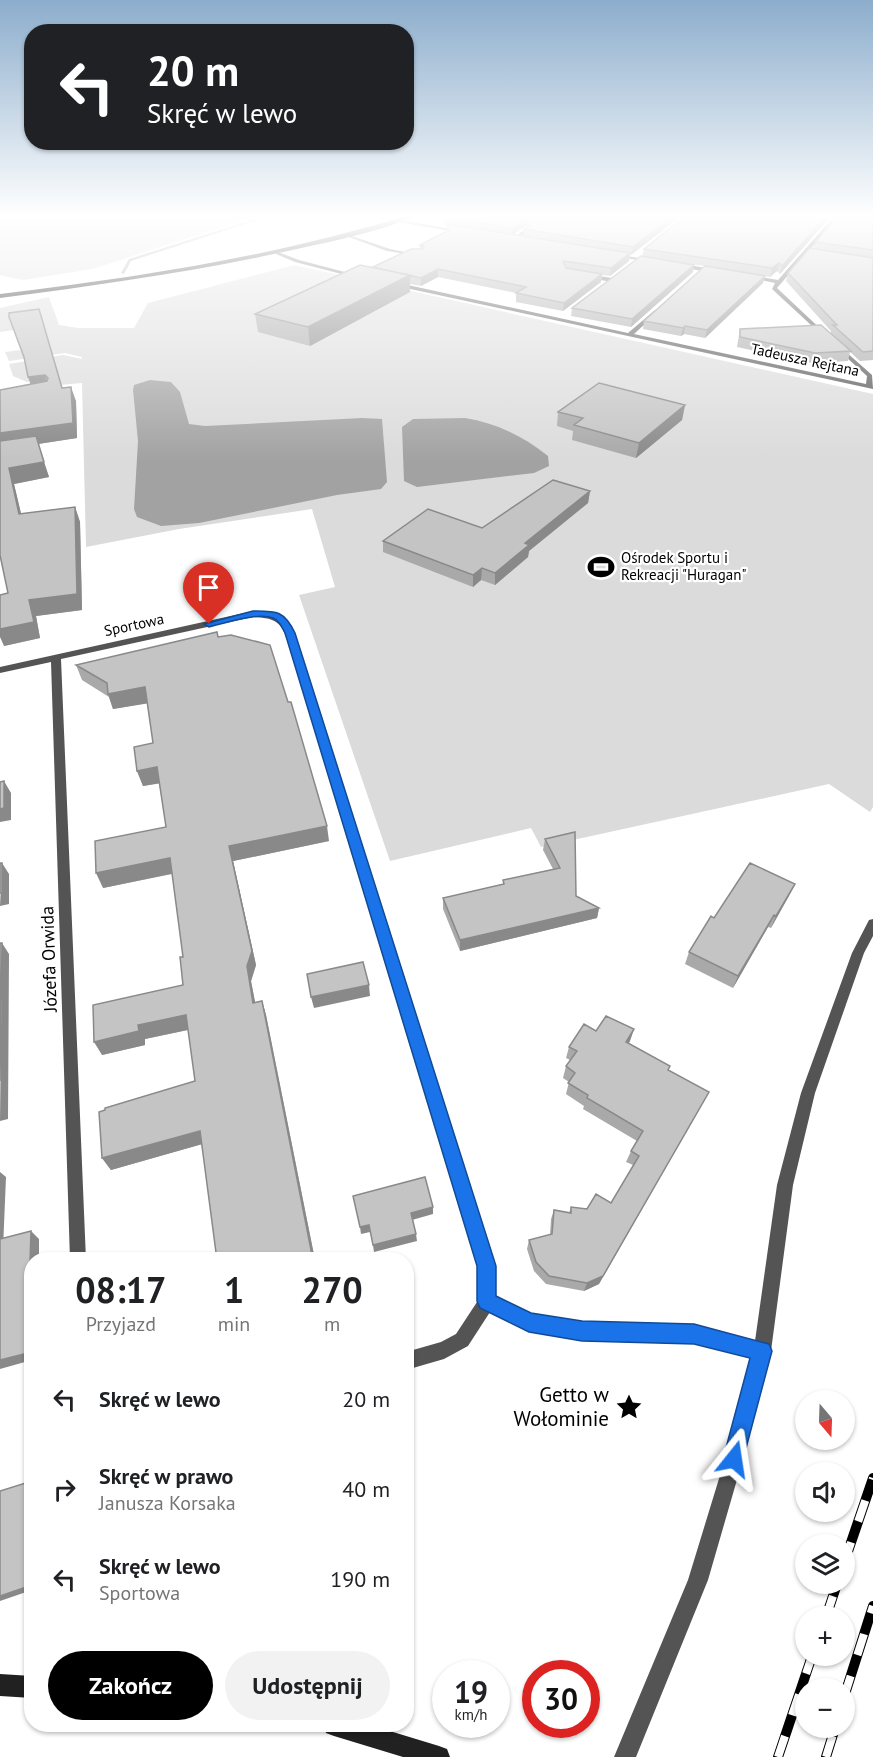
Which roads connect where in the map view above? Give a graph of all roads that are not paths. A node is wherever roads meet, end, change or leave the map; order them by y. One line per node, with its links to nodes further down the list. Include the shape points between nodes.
1 (448, 296): 5 (street, Tadeusza Rejtana)
2 (783, 296): 7 (street, via 870,376)
3 (662, 306): 6 (street)
4 (568, 313): 5 (street)
5 (559, 320): 6 (street, Tadeusza Rejtana)
6 (629, 335): 7 (street, Tadeusza Rejtana)
7 (872, 387)
8 (56, 657): 9 (street, Sportowa); 11 (street, Józefa Orwida); 12 (street, Sportowa, via 253,614 275,615 285,622 483,1255)
9 (0, 670)
10 (873, 924): 13 (street, via 858,953 808,1093 785,1185)
11 (78, 1252)
12 (486, 1301): 13 (street, via 529,1323 582,1331 694,1334); 14 (street, via 462,1340)
13 (762, 1351): 19 (street, via 698,1580)
14 (414, 1359)
15 (0, 1685): 16 (main road)
16 (24, 1686)
17 (357, 1732): 18 (main road)
18 (439, 1757)
19 (625, 1757)

